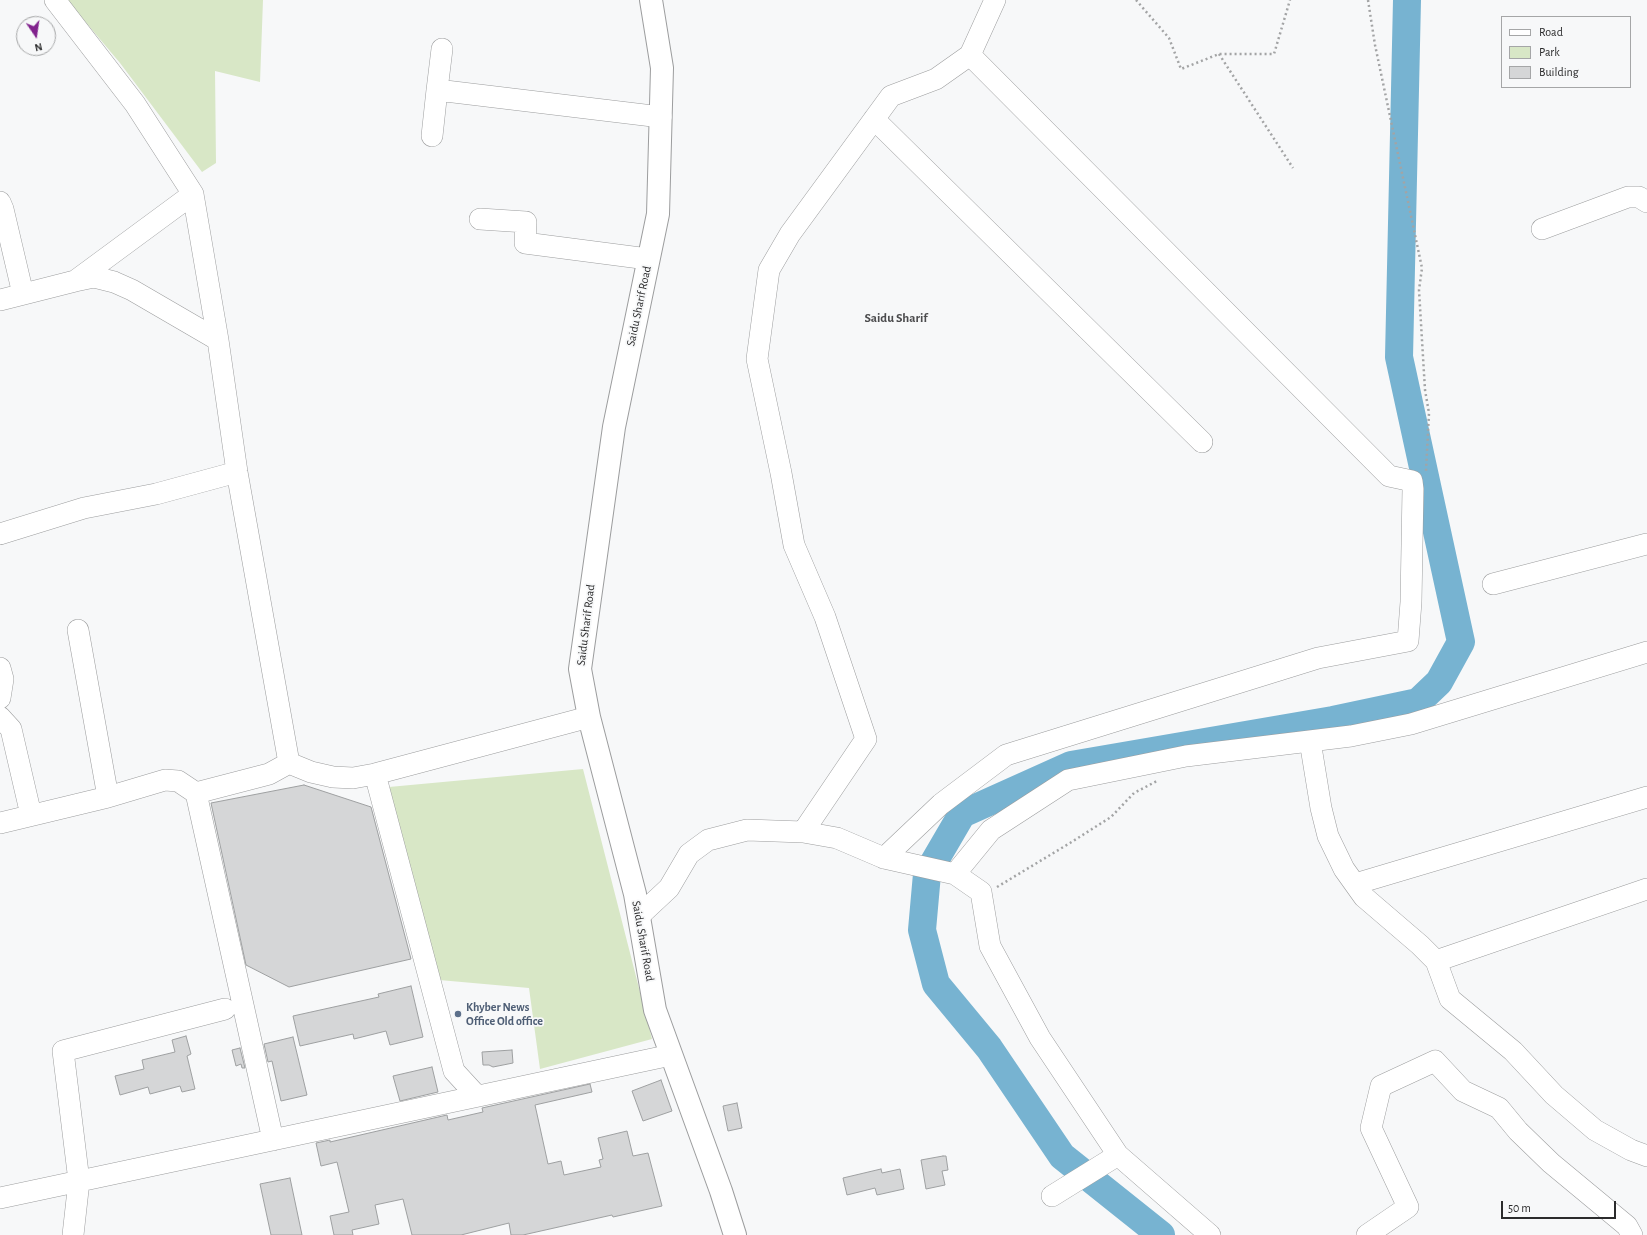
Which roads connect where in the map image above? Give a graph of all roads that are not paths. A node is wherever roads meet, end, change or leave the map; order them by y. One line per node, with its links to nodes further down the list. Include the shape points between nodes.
1 (55, 0): 10 (street, via 135,104)
2 (651, 0): 7 (main road, Saidu Sharif Road, via 662,68)
3 (995, 0): 5 (street)
4 (442, 49): 6 (street)
5 (970, 55): 8 (street, via 936,79 891,96); 40 (street, via 1389,476 1412,481 1411,602 1408,641 1318,658 1006,755 941,804)
6 (437, 90): 7 (street); 9 (street)
7 (661, 117): 15 (main road, Saidu Sharif Road, via 658,214)
8 (874, 119): 20 (street); 39 (street, via 790,234 769,270 757,359 794,545 825,617 866,739)
9 (432, 136)
10 (193, 194): 16 (street); 19 (street)
11 (0, 202): 17 (street)
12 (1647, 202): 14 (street, via 1628,197)
13 (480, 219): 15 (street, via 526,222 525,243)
14 (1542, 229)
15 (648, 259): 30 (main road, Saidu Sharif Road, via 614,427 580,669)
16 (75, 281): 17 (street); 19 (street, via 94,277 114,282)
17 (23, 294): 18 (street)
18 (0, 300)
19 (218, 340): 21 (street)
20 (1202, 442)
21 (237, 472): 22 (street, via 156,494 84,508); 32 (street)
22 (0, 534)
23 (1647, 544): 24 (street)
24 (1493, 584)
25 (78, 630): 35 (street)
26 (1647, 652): 31 (street, via 1411,724)
27 (0, 668): 28 (street, via 3,679)
28 (0, 698)
29 (0, 717): 37 (street, via 11,729)
30 (589, 717): 33 (street); 44 (main road, Saidu Sharif Road)
31 (1310, 741): 41 (street, via 1186,756 1068,780 991,830); 42 (street, via 1328,836 1344,869)
32 (290, 763): 33 (street, via 311,772 333,777 353,778); 34 (street, via 269,774)
33 (374, 774): 48 (street, via 454,1071)
34 (196, 793): 35 (street, via 178,781 165,780); 49 (street)
35 (108, 796): 37 (street)
36 (1647, 798): 42 (street)
37 (31, 815): 38 (street)
38 (0, 823)
39 (803, 832): 40 (street, via 837,838); 44 (street, via 747,830 708,840 689,854 669,888)
40 (884, 858): 41 (street)
41 (954, 874): 50 (street, via 981,892 990,946 1040,1038)
42 (1355, 884): 45 (street, via 1364,897)
43 (1647, 889): 45 (street)
44 (639, 916): 47 (main road, Saidu Sharif Road, via 655,1010)
45 (1436, 961): 51 (street, via 1450,999 1514,1051 1554,1096 1595,1130)
46 (225, 1009): 52 (street, via 63,1051)
47 (671, 1055): 48 (street); 56 (main road, Saidu Sharif Road)
48 (477, 1096): 49 (street)
49 (274, 1140): 52 (street)
50 (1117, 1156): 53 (street); 57 (street)
51 (1647, 1156)
52 (79, 1181): 54 (street); 55 (street)
53 (1052, 1196)
54 (0, 1198)
55 (73, 1235)
56 (735, 1235)
57 (1210, 1235)
58 (1367, 1235): 59 (street, via 1408,1207 1371,1128 1381,1086 1435,1061 1463,1091 1499,1108 1518,1131 1627,1226)
59 (1632, 1235)

